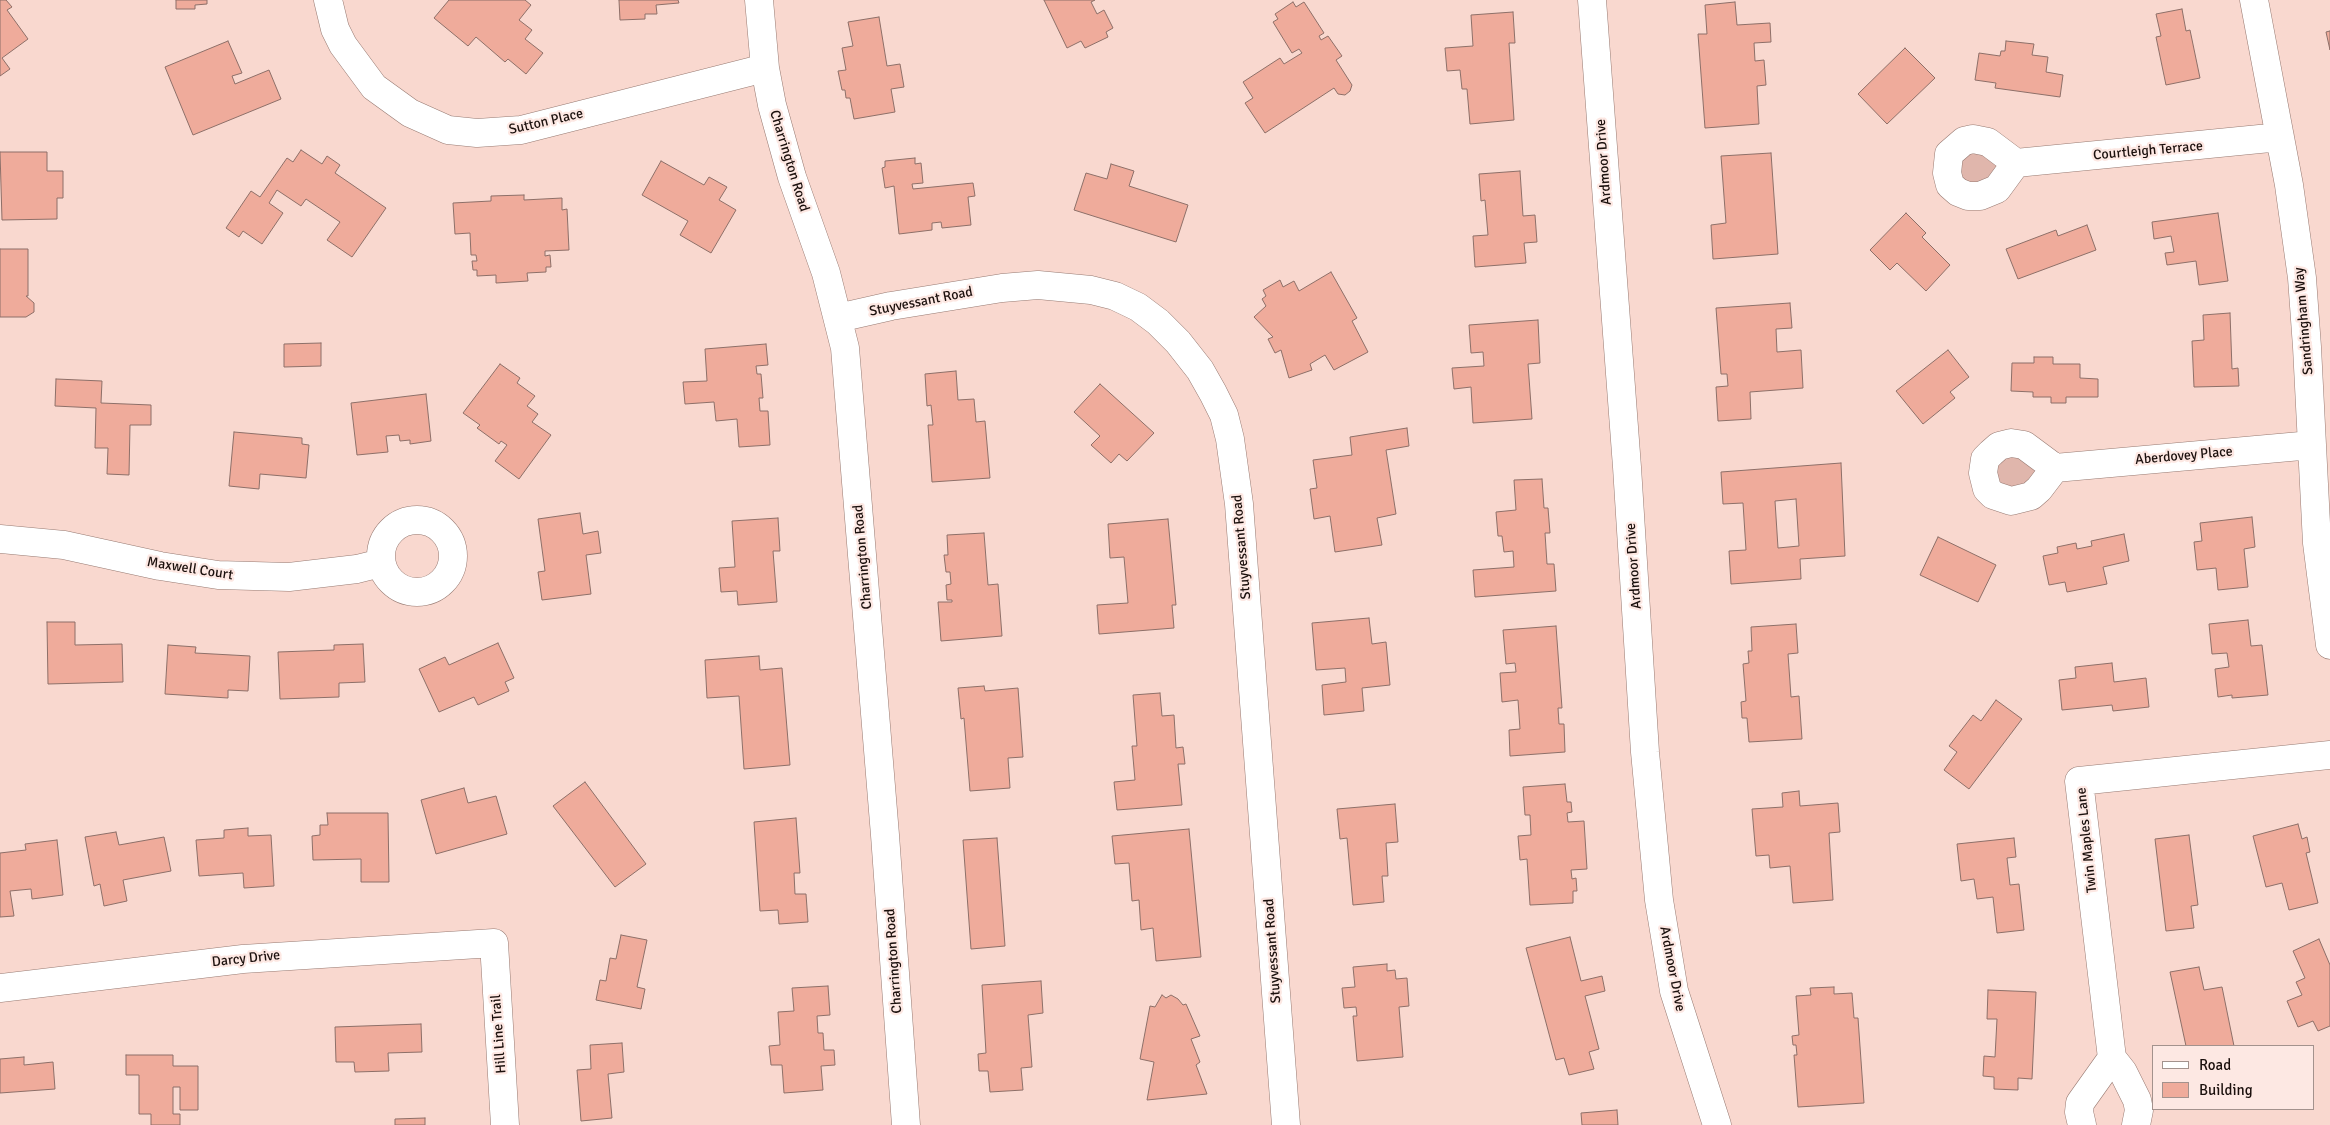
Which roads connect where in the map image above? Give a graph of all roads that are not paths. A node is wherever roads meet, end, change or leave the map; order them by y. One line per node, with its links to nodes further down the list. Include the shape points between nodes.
1 (328, 0): 5 (street, Sutton Place, via 335,29 343,45 374,87 410,114 448,130 477,133 521,130)
2 (759, 0): 5 (street, Charrington Road)
3 (1592, 0): 21 (street, Ardmoor Drive, via 1645,752 1659,900 1674,991)
4 (2254, 0): 6 (street, Sandringham Way)
5 (765, 68): 8 (street, Charrington Road, via 790,171)
6 (2280, 137): 7 (street, Courtleigh Terrace); 9 (street, Sandringham Way, via 2302,278)
7 (2016, 163)
8 (838, 318): 19 (street, Charrington Road, via 849,384); 20 (street, Stuyvessant Road, via 1002,288 1060,286 1091,290 1115,296 1158,322 1178,342 1208,385 1224,415 1240,504)
9 (2312, 445): 10 (street, Aberdovey Place); 13 (street, Sandringham Way, via 2317,543)
10 (2055, 468)
11 (0, 539): 12 (street, Maxwell Court, via 71,546 218,575 289,577)
12 (381, 563)
13 (2330, 645)
14 (2330, 755): 17 (street, Twin Maples Lane, via 2079,781)
15 (494, 943): 16 (street, Darcy Drive, via 243,958); 18 (street, Hill Line Trail)
16 (0, 988)
17 (2112, 1058): 22 (street, via 2080,1103); 23 (street, Twin Maples Lane, via 2138,1100)
18 (505, 1125)
19 (906, 1125)
20 (1286, 1125)
21 (1717, 1125)
22 (2082, 1125)
23 (2136, 1125)

